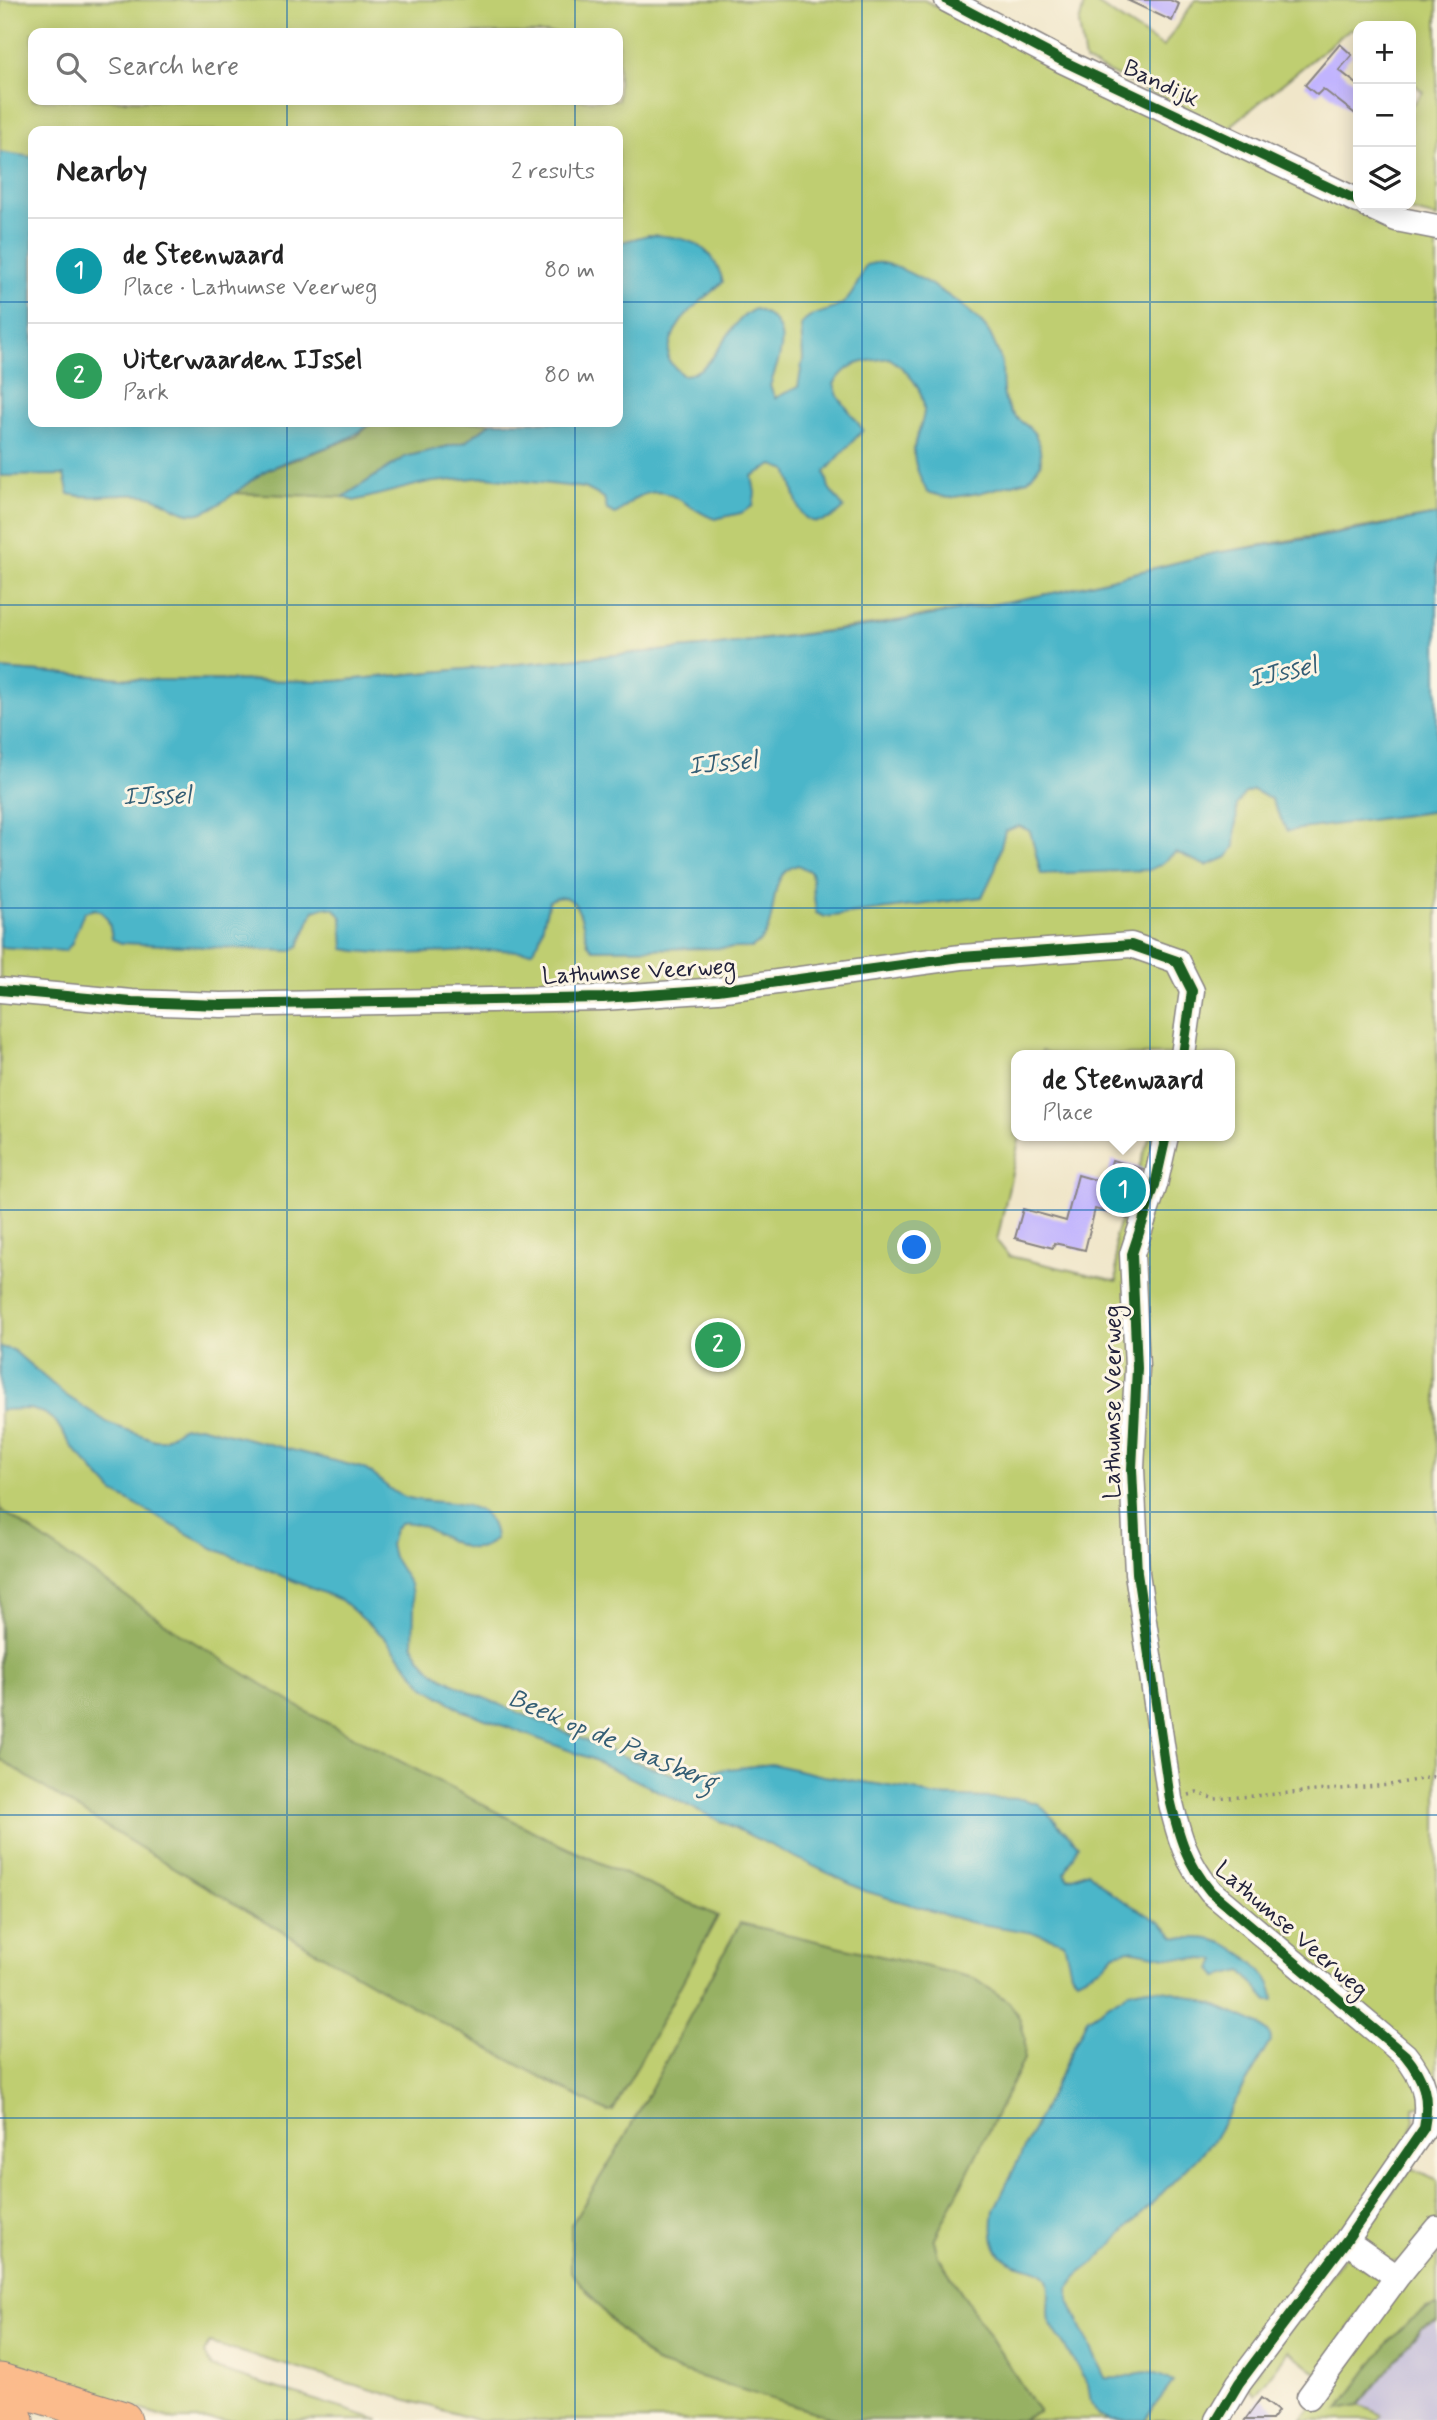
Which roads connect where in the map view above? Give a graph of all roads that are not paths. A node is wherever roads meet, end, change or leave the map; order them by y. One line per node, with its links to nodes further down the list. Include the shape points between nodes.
1 (947, 0): 2 (street, Bandijk, via 1063,61)
2 (1353, 199)
3 (1377, 210): 4 (street)
4 (1437, 227)
5 (0, 990): 6 (street, Lathumse Veerweg, via 221,1005 603,998 718,990 961,957 1131,945 1177,961 1192,991)
6 (1184, 1050)
7 (1165, 1141): 9 (street, Lathumse Veerweg, via 1132,1254 1137,1368 1132,1469 1137,1573 1170,1799 1191,1868 1211,1892 1405,2055 1419,2073 1428,2107 1424,2128)
8 (1437, 2228): 10 (street)
9 (1346, 2241): 10 (street); 16 (street, Lathumse Veerweg, via 1239,2383)
10 (1397, 2277): 12 (street)
11 (0, 2382): 15 (highway)
12 (1310, 2397)
13 (0, 2415): 14 (highway)
14 (15, 2420)
15 (123, 2420)
16 (1217, 2420)

